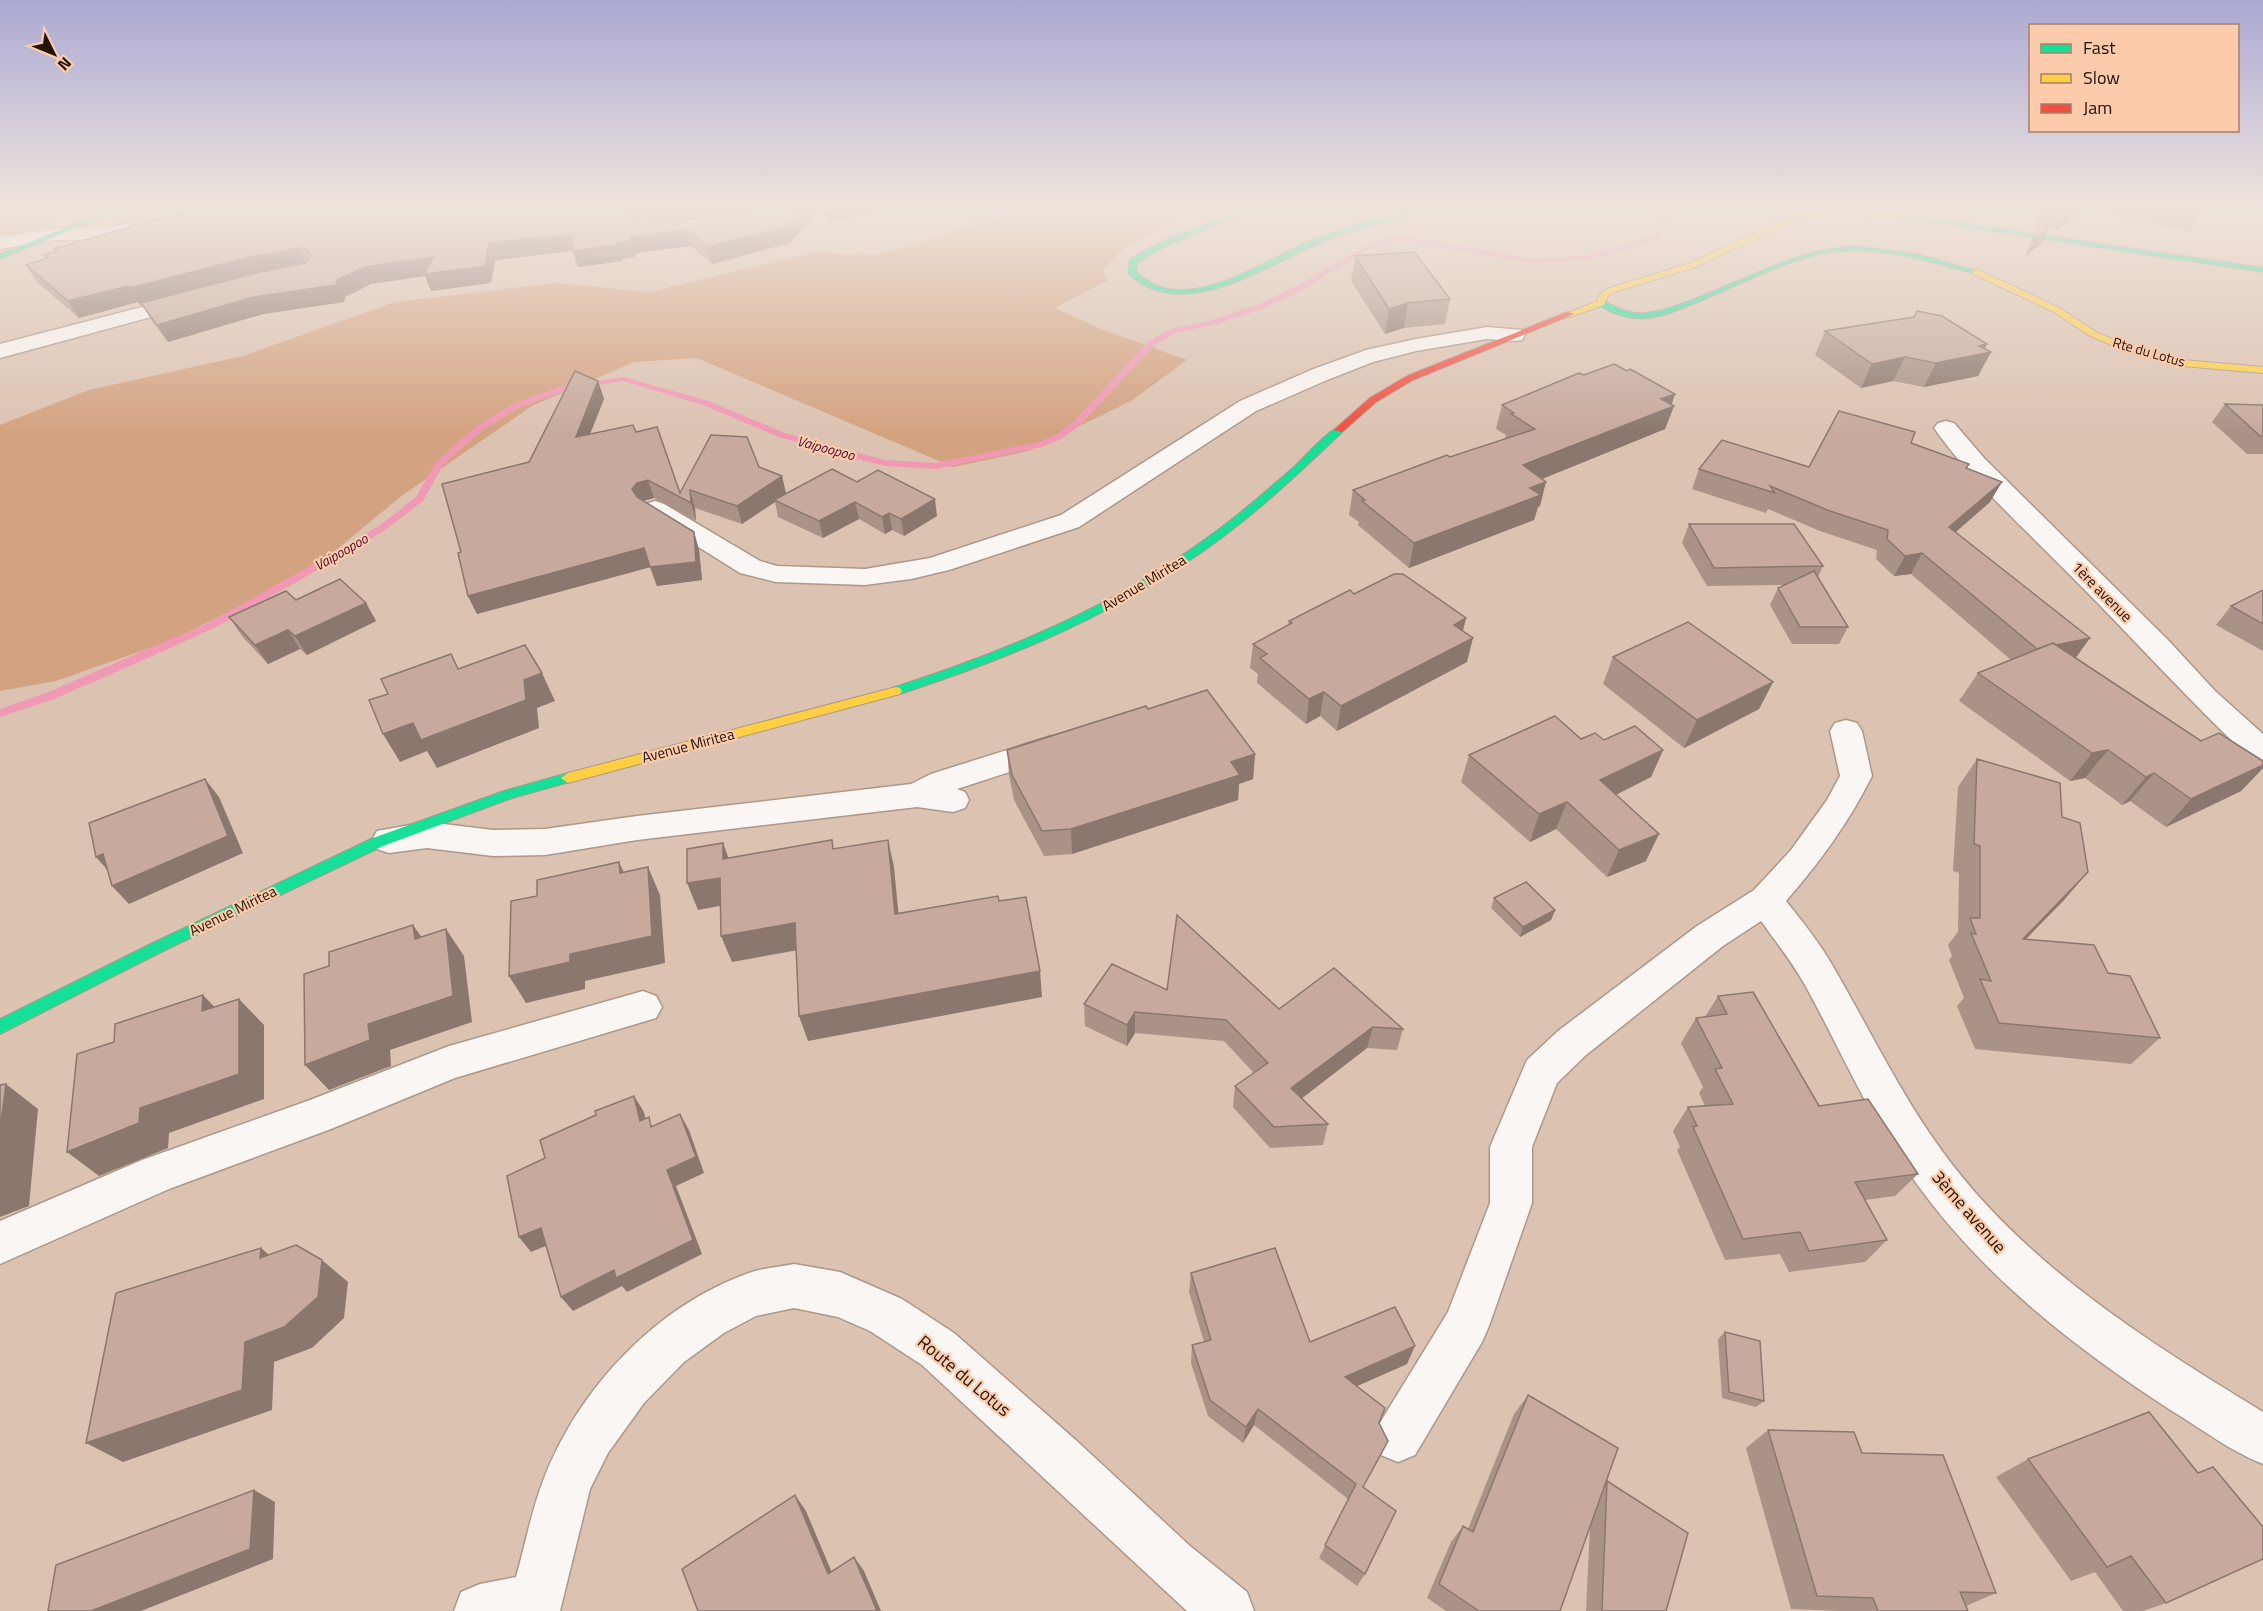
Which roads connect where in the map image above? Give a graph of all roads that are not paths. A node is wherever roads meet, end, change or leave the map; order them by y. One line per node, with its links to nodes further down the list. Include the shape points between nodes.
1 (1146, 283): 2 (main road, via 1163,290 1200,292)
2 (1229, 283)
3 (1637, 283): 7 (main road, Avenue Miritea, via 1612,290)
4 (1738, 283): 7 (main road, Rte du Lotus, via 1659,314 1625,313)
5 (2002, 283): 10 (main road, Rte du Lotus, via 2057,310 2093,334 2131,350 2183,363)
6 (203, 297): 9 (street)
7 (1601, 303): 8 (main road, Avenue Miritea)
8 (1514, 335): 12 (street, via 1487,333 1416,345 1366,357 1319,375 1248,406 1070,521 911,571 850,577 762,571); 18 (main road, Avenue Miritea, via 1386,391 1356,413 1247,512 1190,556 1107,606 1027,644 936,680 509,794)
9 (0, 351)
10 (2263, 370)
11 (1946, 428): 15 (street, 1ère avenue, via 1975,463 2204,698)
12 (653, 508)
13 (1846, 731): 19 (street, via 1856,776 1806,856)
14 (1077, 739): 16 (street, via 942,782)
15 (2263, 752)
16 (917, 795): 17 (street); 18 (street, via 545,842 493,843 427,835)
17 (953, 800)
18 (378, 842): 21 (main road, Avenue Miritea)
19 (1766, 900): 23 (street, via 1710,936 1572,1043 1541,1072 1511,1147 1511,1203 1466,1326); 24 (street, 3ème avenue, via 1817,973 1876,1085 1944,1188 1984,1234 2080,1319)
20 (643, 1008): 22 (street, via 449,1064 157,1174)
21 (0, 1027)
22 (0, 1243)
23 (1398, 1438)
24 (2263, 1440)
25 (534, 1606): 26 (street); 27 (street, Route du Lotus, via 567,1483 591,1436 627,1386 668,1346 708,1317 752,1295 794,1286 840,1295 886,1315 938,1349)
26 (480, 1611)
27 (1228, 1611)

